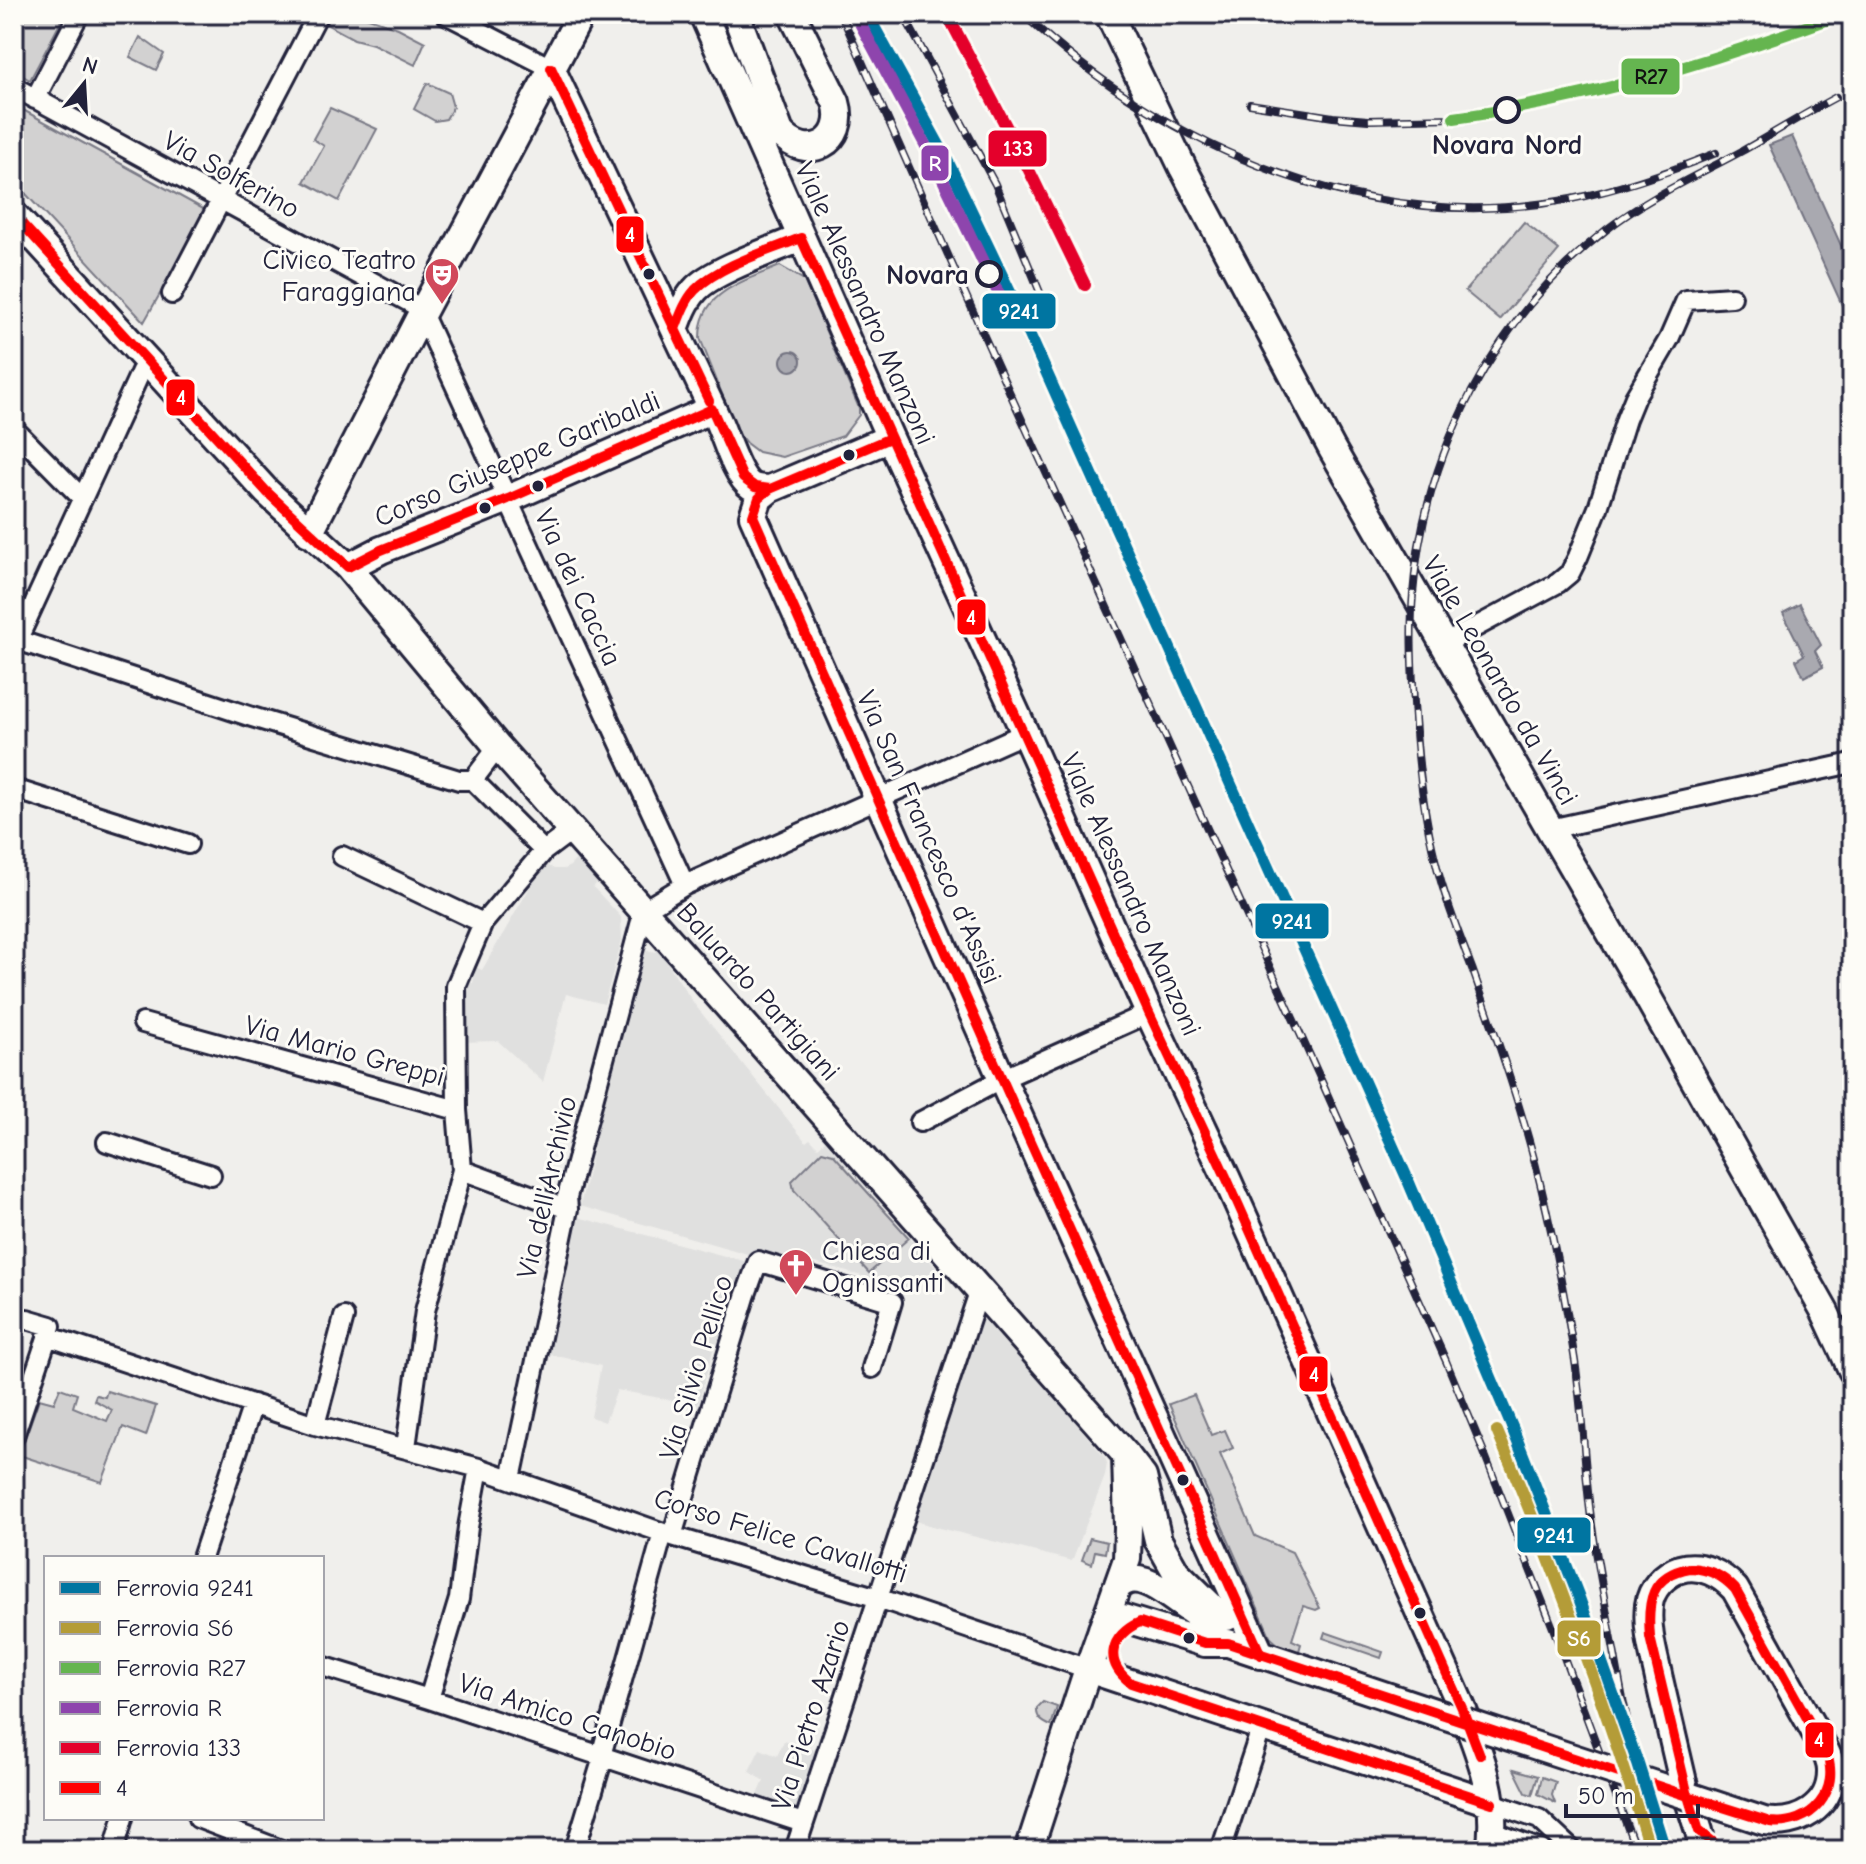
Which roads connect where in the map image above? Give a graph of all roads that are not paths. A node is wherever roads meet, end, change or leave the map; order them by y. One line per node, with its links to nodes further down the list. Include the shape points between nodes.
1 (79, 14): 11 (street)
2 (318, 14): 12 (street)
3 (446, 14): 9 (street)
4 (581, 14): 9 (street)
5 (703, 14): 14 (street, Viale Alessandro Manzoni)
6 (736, 14): 7 (street, via 780,132 807,148 827,141 839,113)
7 (792, 14)
8 (1109, 14): 29 (street, Viale Leonardo da Vinci, via 1183,168 1332,449)
9 (551, 68): 17 (street); 18 (street)
10 (14, 87): 11 (street, Via Solferino)
11 (35, 99): 12 (street, Via Solferino)
12 (222, 200): 15 (street); 17 (street, Via Solferino)
13 (14, 215): 26 (street, Baluardo Partigiani)
14 (801, 238): 18 (street, via 708,278 694,290); 22 (street, Viale Alessandro Manzoni)
15 (172, 294)
16 (1732, 297): 29 (street, via 1686,300 1635,397 1570,573)
17 (423, 311): 25 (street, Via dei Caccia); 26 (street)
18 (675, 329): 20 (street)
19 (141, 371): 24 (street)
20 (712, 409): 23 (street, via 743,478 751,486); 25 (street, Corso Giuseppe Garibaldi)
21 (14, 429): 24 (street)
22 (890, 438): 23 (street); 30 (street, Viale Alessandro Manzoni)
23 (770, 489): 35 (street, Via San Francesco d'Assisi, via 759,498 753,516)
24 (82, 498): 28 (street)
25 (508, 499): 27 (street, Corso Giuseppe Garibaldi); 41 (street, Via dei Caccia)
26 (309, 533): 27 (street, Baluardo Partigiani)
27 (348, 567): 31 (street, Baluardo Partigiani)
28 (16, 640): 33 (street, via 252,717)
29 (1444, 644): 36 (street, Viale Leonardo da Vinci)
30 (1025, 733): 35 (street); 44 (street, Viale Alessandro Manzoni)
31 (498, 747): 33 (street); 37 (street, Baluardo Partigiani)
32 (1852, 763): 36 (street)
33 (473, 780): 39 (street)
34 (14, 789): 38 (street)
35 (878, 798): 41 (street); 46 (street, Via San Francesco d'Assisi)
36 (1550, 829): 58 (street, Viale Leonardo da Vinci, via 1825,1312)
37 (572, 830): 39 (street); 42 (street, Baluardo Partigiani)
38 (188, 844)
39 (544, 851): 43 (street)
40 (342, 856): 43 (street)
41 (685, 885): 42 (street)
42 (644, 910): 52 (street, Via dell'Archivio); 53 (street, Baluardo Partigiani)
43 (483, 923): 47 (street, via 456,986)
44 (1149, 1013): 46 (street); 79 (street, Viale Alessandro Manzoni, via 1462,1708)
45 (143, 1023): 47 (street, Via Mario Greppi)
46 (1002, 1079): 48 (street); 69 (street, Via San Francesco d'Assisi)
47 (457, 1110): 50 (street, Via Mario Greppi)
48 (920, 1122)
49 (107, 1142): 51 (street)
50 (462, 1170): 52 (street); 62 (street, Via Mario Greppi, via 425,1311)
51 (211, 1175)
52 (568, 1209): 65 (street, Via dell'Archivio)
53 (980, 1289): 63 (street, Baluardo Partigiani); 68 (street, Via Pietro Azario)
54 (344, 1317): 60 (street)
55 (14, 1319): 56 (street, Corso Felice Cavallotti, via 27,1319)
56 (49, 1331): 59 (street, Corso Felice Cavallotti); 61 (street)
57 (872, 1368): 66 (street, Via Silvio Pellico, via 892,1302 758,1261)
58 (1852, 1370)
59 (253, 1404): 60 (street, Corso Felice Cavallotti); 67 (street)
60 (315, 1425): 62 (street, Corso Felice Cavallotti)
61 (14, 1436)
62 (406, 1447): 64 (street, Corso Felice Cavallotti)
63 (1126, 1455): 69 (street, Baluardo Partigiani, via 1143,1477 1158,1540 1176,1572 1220,1615 1234,1613); 70 (street)
64 (479, 1468): 65 (street, Corso Felice Cavallotti); 76 (street, via 459,1599)
65 (511, 1479): 66 (street, Corso Felice Cavallotti)
66 (668, 1535): 68 (street, Corso Felice Cavallotti); 78 (street, Via Silvio Pellico)
67 (203, 1556)
68 (878, 1598): 74 (street, Corso Felice Cavallotti); 88 (street, Via Pietro Azario)
69 (1237, 1602): 72 (street, Via San Francesco d'Assisi)
70 (1124, 1608): 71 (street, via 1205,1643); 71 (street, via 1121,1582 1154,1585 1211,1624); 74 (street, via 1104,1624); 75 (street, via 1127,1628 1114,1653 1115,1667)
71 (1228, 1643): 72 (street)
72 (1261, 1655): 83 (street, bridge, via 1422,1708 1764,1821 1785,1823 1808,1815 1829,1788 1829,1760 1735,1589 1709,1570 1689,1568 1670,1574 1655,1589 1649,1606 1650,1637 1683,1782)
73 (324, 1667): 76 (street, Via Amico Canobio)
74 (1088, 1669): 75 (street, Corso Felice Cavallotti); 89 (street)
75 (1131, 1683): 77 (street, Corso Felice Cavallotti)
76 (429, 1699): 78 (street, Via Amico Canobio)
77 (1262, 1726): 79 (street, Corso Felice Cavallotti); 90 (street)
78 (600, 1755): 82 (street, Via Amico Canobio); 87 (street, Via Silvio Pellico)
79 (1492, 1803): 84 (street, Viale Alessandro Manzoni); 92 (street, via 1539,1819)
80 (122, 1820): 85 (street)
81 (203, 1820): 86 (street)
82 (797, 1821)
83 (1701, 1840): 93 (street)
84 (1492, 1841): 91 (street)
85 (114, 1850)
86 (281, 1850)
87 (575, 1850)
88 (795, 1850)
89 (1029, 1850)
90 (1221, 1850)
91 (1541, 1850)
92 (1572, 1850)
93 (1723, 1850)

